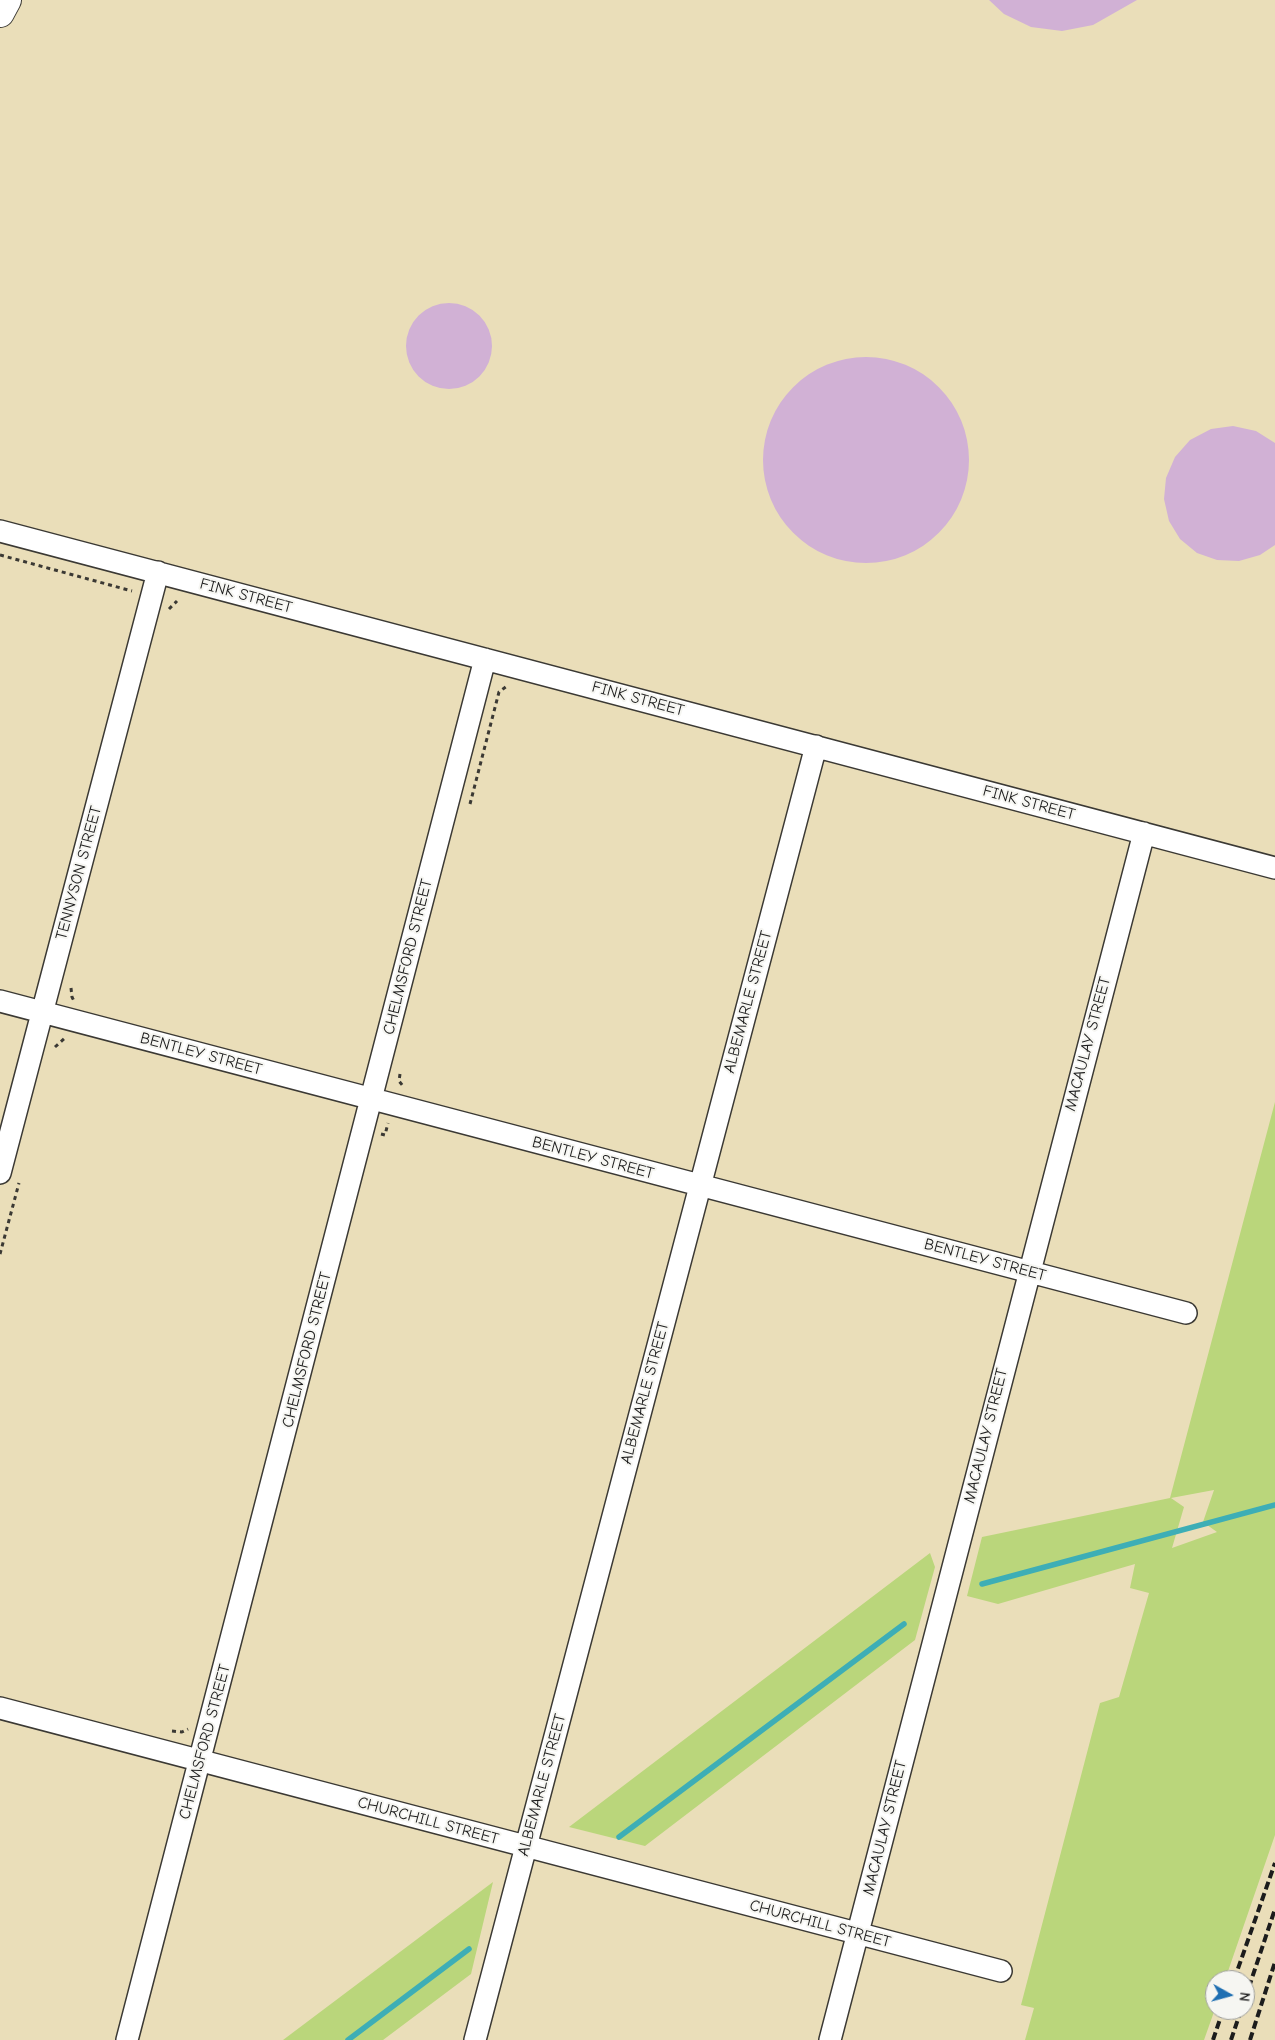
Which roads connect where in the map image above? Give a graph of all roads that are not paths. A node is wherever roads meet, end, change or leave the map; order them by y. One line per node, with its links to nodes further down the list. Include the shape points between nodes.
1 (7, 0): 2 (main road)
2 (0, 13)
3 (0, 531): 4 (street, FINK STREET)
4 (158, 572): 5 (street, FINK STREET); 10 (street, TENNYSON STREET)
5 (483, 667): 6 (street, FINK STREET); 11 (street, CHELMSFORD STREET)
6 (816, 746): 7 (street, FINK STREET); 13 (street, ALBEMARLE STREET)
7 (1144, 833): 8 (street, FINK STREET); 14 (street, MACAULAY STREET)
8 (1275, 868)
9 (0, 1000): 10 (street, BENTLEY STREET)
10 (42, 1012): 11 (street, BENTLEY STREET); 12 (street, TENNYSON STREET)
11 (372, 1099): 13 (street, BENTLEY STREET); 17 (street, CHELMSFORD STREET)
12 (10, 1176)
13 (700, 1186): 14 (street, BENTLEY STREET); 18 (street, ALBEMARLE STREET)
14 (1028, 1272): 15 (street, BENTLEY STREET); 19 (street, MACAULAY STREET)
15 (1186, 1314)
16 (0, 1708): 17 (street, CHURCHILL STREET)
17 (200, 1761): 18 (street, CHURCHILL STREET); 21 (street, CHELMSFORD STREET)
18 (526, 1846): 19 (street, CHURCHILL STREET); 22 (street, ALBEMARLE STREET)
19 (858, 1934): 20 (street, CHURCHILL STREET); 23 (street, MACAULAY STREET)
20 (1001, 1971)
21 (128, 2040)
22 (474, 2040)
23 (830, 2040)

